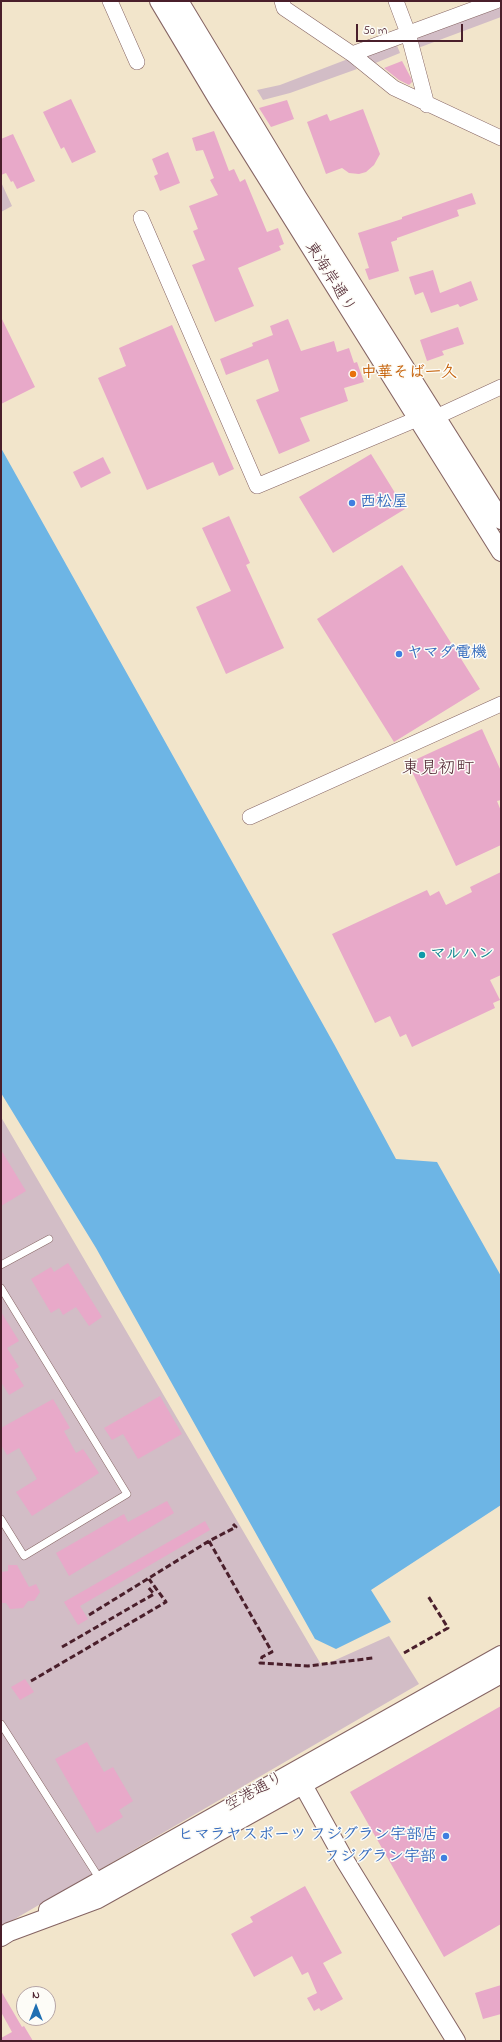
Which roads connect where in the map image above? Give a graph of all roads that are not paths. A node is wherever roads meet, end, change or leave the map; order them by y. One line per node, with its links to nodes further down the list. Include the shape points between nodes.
1 (110, 1): 9 (street)
2 (159, 1): 15 (street, 東海岸通り)
3 (179, 1): 14 (street, 東海岸通り, via 298,198)
4 (282, 1): 8 (street, via 284,8)
5 (396, 1): 7 (street)
6 (496, 1): 7 (street)
7 (408, 33): 8 (street); 10 (street)
8 (352, 54): 10 (street, via 394,88)
9 (137, 62)
10 (427, 105): 11 (street)
11 (501, 138)
12 (141, 218): 15 (street, via 256,486)
13 (501, 387): 14 (street)
14 (436, 417): 15 (street); 16 (street, 東海岸通り)
15 (417, 419): 17 (street, 東海岸通り)
16 (501, 520)
17 (501, 552)
18 (501, 704): 19 (street)
19 (250, 817)
20 (49, 1239): 21 (lane)
21 (1, 1264)
22 (1, 1288): 23 (lane, via 127,1494 24,1556)
23 (1, 1519)
24 (501, 1655): 27 (street, 空港通り)
25 (501, 1674): 27 (street)
26 (1, 1724): 28 (lane)
27 (299, 1778): 28 (street); 30 (street, via 348,1866)
28 (105, 1886): 29 (street)
29 (5, 1935)
30 (456, 2041)

